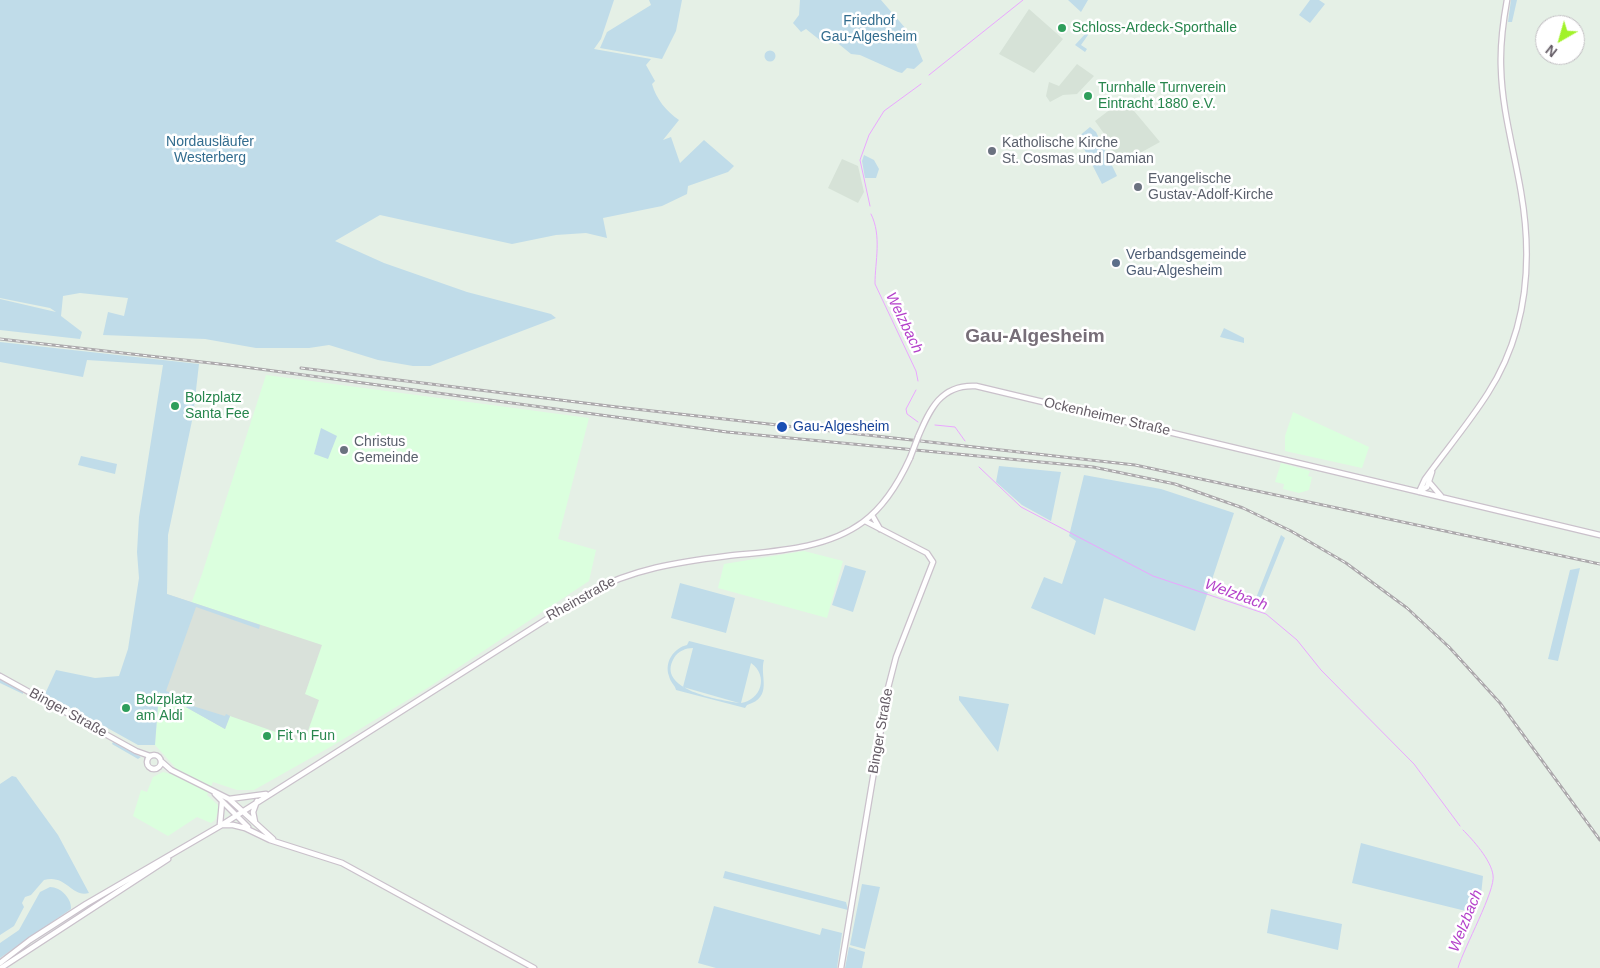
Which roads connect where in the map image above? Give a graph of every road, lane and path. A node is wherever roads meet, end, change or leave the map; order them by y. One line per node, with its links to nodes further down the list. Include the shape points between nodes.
1 (1507, 0): 3 (main road, via 1501,67 1504,105 1527,234 1524,299 1513,340 1495,382)
2 (918, 437): 5 (main road, Ockenheimer Straße, via 930,410 942,396 954,388 976,386); 7 (main road, Rheinstraße, bridge, via 890,495)
3 (1434, 467): 4 (main road); 5 (main road)
4 (1429, 482): 5 (main road); 6 (main road)
5 (1418, 492): 6 (main road, Ockenheimer Straße)
6 (1444, 498): 10 (main road, Ockenheimer Straße)
7 (872, 515): 8 (main road, Rheinstraße); 9 (main road)
8 (865, 521): 9 (main road, Binger Straße); 19 (main road, Rheinstraße, via 839,536 816,544 655,567 604,584)
9 (881, 530): 33 (main road, Binger Straße, via 927,552 933,562 896,658 888,688)
10 (1600, 535)
11 (0, 676): 12 (main road, Binger Straße)
12 (136, 750): 13 (main road, Binger Straße); 14 (main road, Binger Straße)
13 (150, 756): 14 (main road); 15 (main road, Binger Straße, via 158,756)
14 (147, 762): 16 (main road, Binger Straße, via 150,769)
15 (162, 762): 16 (main road); 17 (main road)
16 (159, 768): 17 (main road)
17 (171, 770): 18 (main road)
18 (211, 791): 20 (main road); 22 (main road)
19 (269, 792): 20 (main road); 21 (main road, Rheinstraße)
20 (229, 798): 23 (main road)
21 (257, 801): 23 (main road, Rheinstraße); 26 (main road, via 253,816)
22 (222, 802): 24 (main road); 25 (main road)
23 (242, 810): 24 (main road, Rheinstraße); 26 (main road)
24 (236, 815): 25 (main road, Rheinstraße); 27 (main road)
25 (220, 826): 27 (main road, via 236,825); 29 (main road, Rheinstraße)
26 (258, 828): 28 (main road)
27 (251, 830): 28 (main road)
28 (283, 844): 32 (main road, via 342,863)
29 (179, 850): 30 (main road, via 112,888); 31 (main road)
30 (0, 963)
31 (1, 968)
32 (534, 968)
33 (841, 968)

